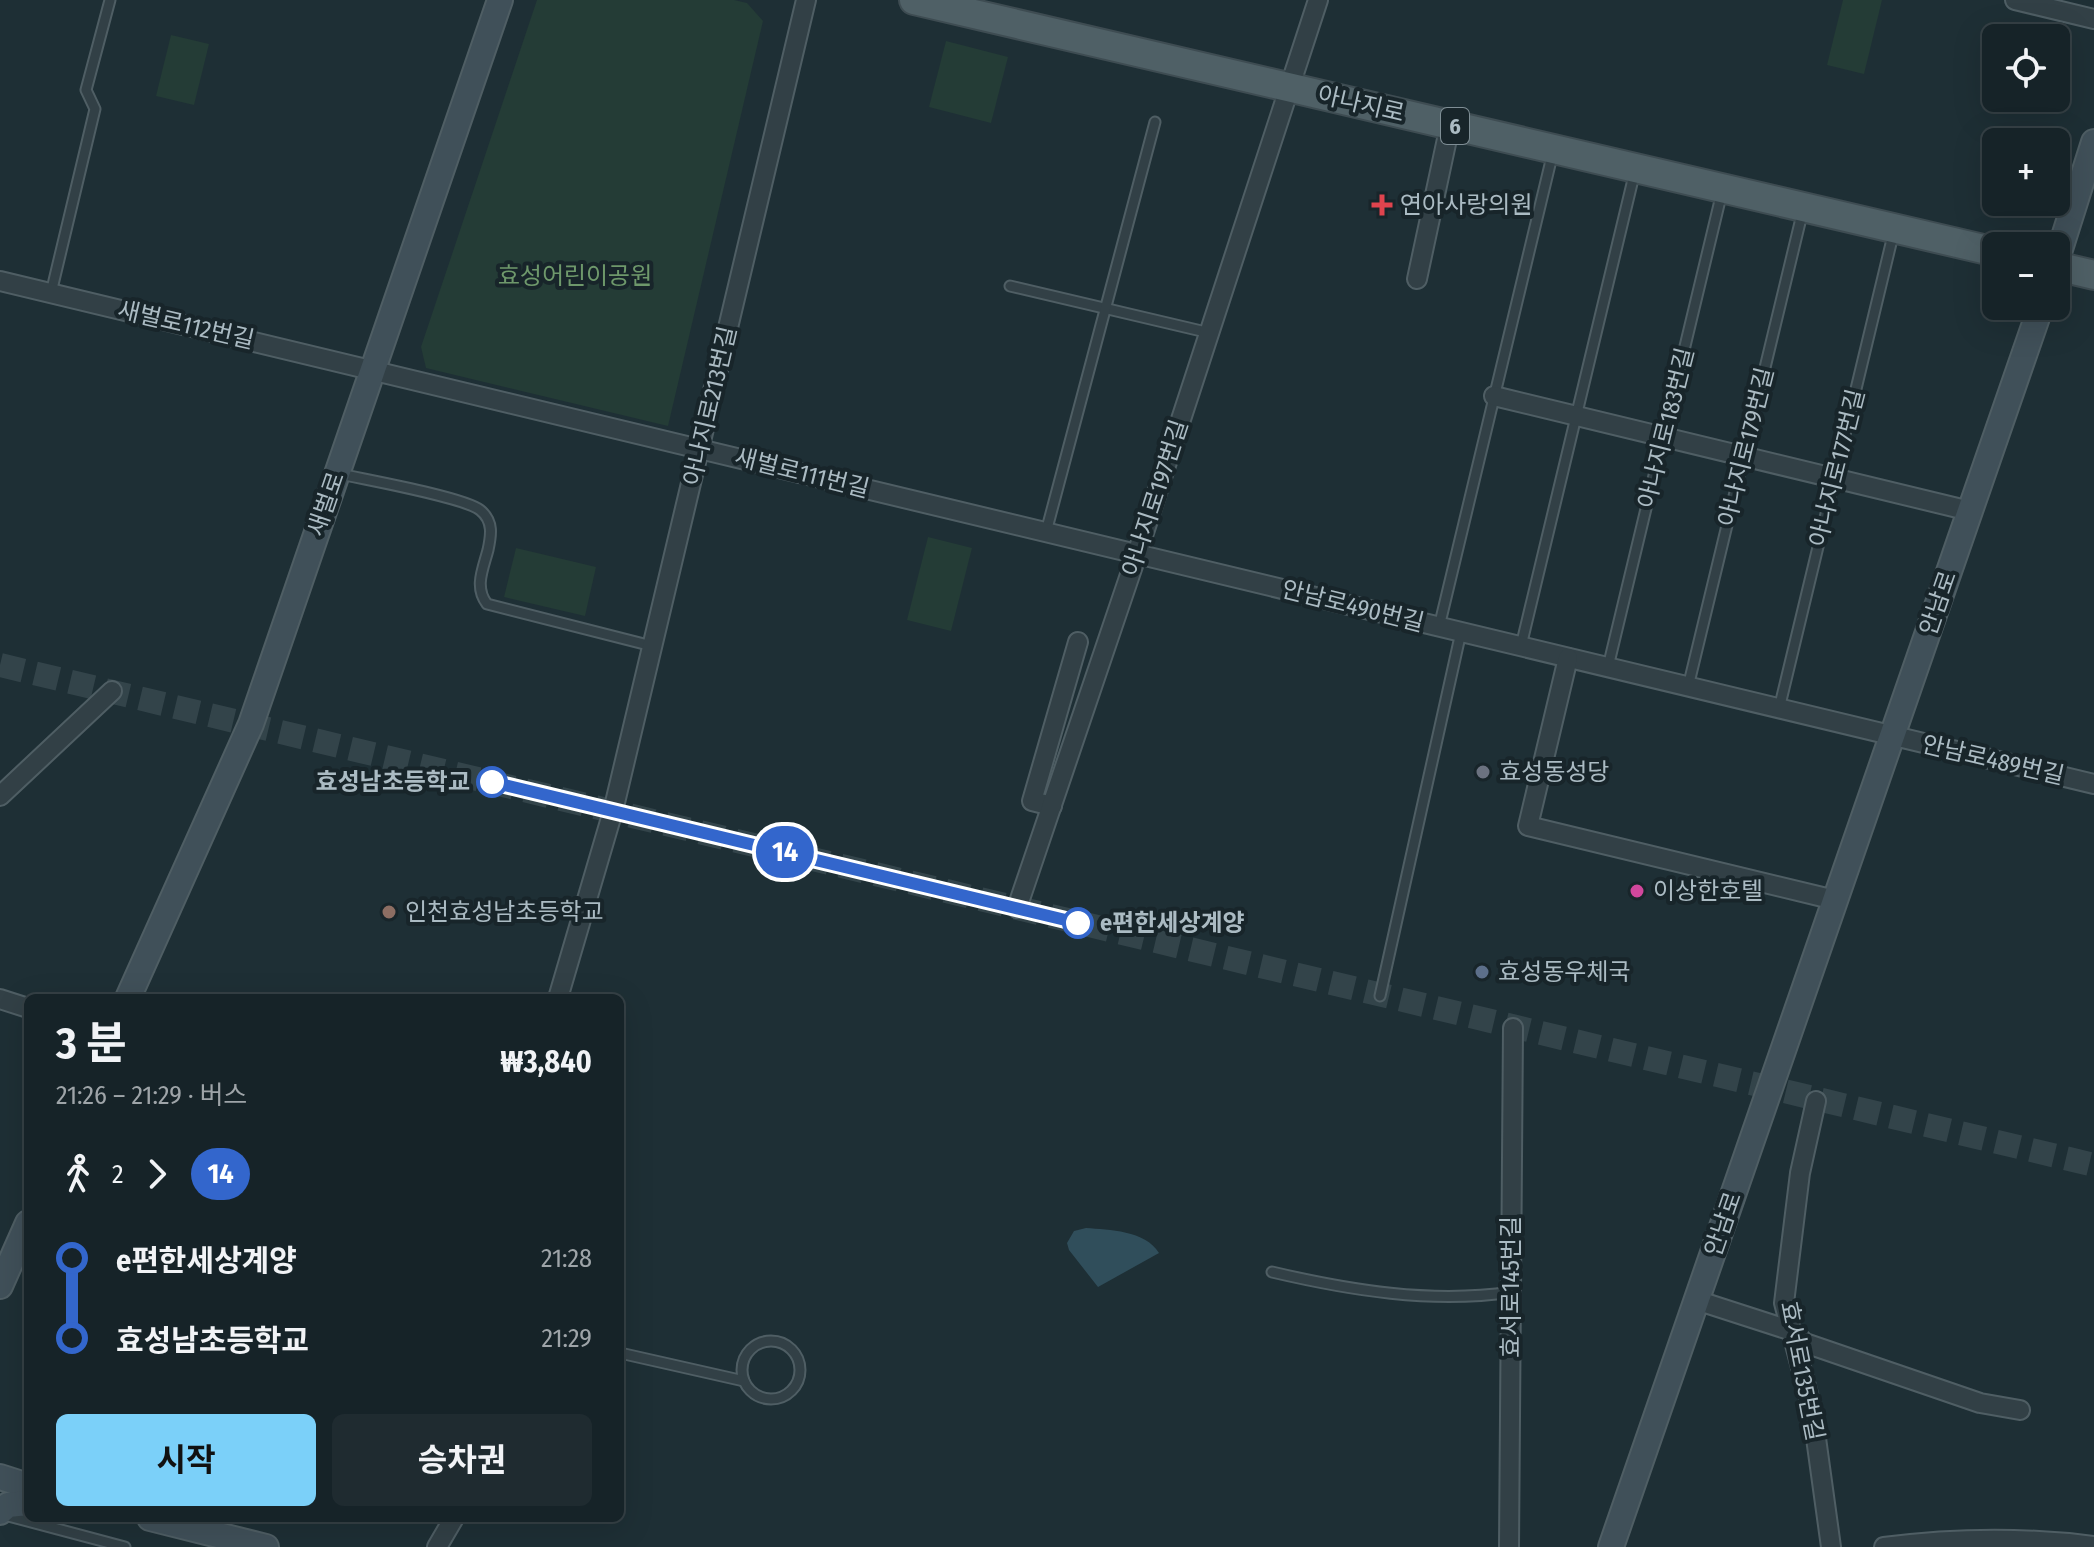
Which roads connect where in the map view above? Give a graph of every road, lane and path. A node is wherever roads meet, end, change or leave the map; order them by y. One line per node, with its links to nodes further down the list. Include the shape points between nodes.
1 (110, 0): 24 (lane, via 86,90 95,109)
2 (500, 0): 28 (main road, 새벌로)
3 (806, 0): 32 (street, 아나지로213번길)
4 (914, 0): 8 (main road, 아나지로 / 6)
5 (1318, 0): 8 (street, 아나지로197번길)
6 (2015, 0): 7 (street)
7 (2094, 19)
8 (1290, 87): 10 (main road, 아나지로 / 6); 27 (street, 아나지로197번길)
9 (1155, 122): 25 (lane)
10 (1450, 125): 12 (main road, 아나지로 / 6); 21 (street)
11 (2094, 142): 17 (main road)
12 (1554, 149): 13 (main road, 아나지로 / 6); 29 (lane)
13 (1636, 168): 14 (main road, 아나지로 / 6); 30 (lane)
14 (1723, 188): 15 (main road, 아나지로 / 6); 31 (lane, 아나지로183번길)
15 (1804, 207): 16 (main road, 아나지로 / 6); 33 (lane, 아나지로179번길)
16 (1895, 228): 18 (main road, 아나지로 / 6); 35 (lane, 아나지로177번길)
17 (2066, 232)
18 (1982, 249)
19 (2070, 268): 20 (main road)
20 (2094, 275)
21 (1417, 279)
22 (0, 281): 24 (street, 새벌로112번길)
23 (1010, 286): 25 (lane)
24 (51, 293): 28 (street, 새벌로112번길)
25 (1106, 307): 27 (lane); 37 (lane)
26 (2036, 320): 36 (main road, 안남로)
27 (1210, 333): 38 (street, 아나지로197번길)
28 (373, 369): 32 (street, 새벌로111번길); 34 (main road, 새벌로)
29 (1494, 396): 30 (street); 39 (lane)
30 (1576, 416): 31 (street); 43 (lane)
31 (1664, 437): 33 (street); 45 (lane, 아나지로183번길)
32 (700, 448): 37 (street, 새벌로111번길); 42 (street, 아나지로213번길)
33 (1744, 456): 35 (street); 46 (lane, 아나지로179번길)
34 (337, 473): 42 (lane, via 480,510 491,535 480,584 487,604); 55 (main road, 새벌로, via 251,724)
35 (1834, 478): 36 (street); 48 (lane, 아나지로177번길)
36 (1970, 511): 49 (main road, 안남로)
37 (1046, 532): 38 (street, 새벌로111번길)
38 (1137, 554): 39 (street, 안남로490번길); 52 (street, 아나지로197번길)
39 (1439, 627): 40 (street, 안남로490번길)
40 (1461, 632): 43 (street, 안남로490번길); 57 (lane)
41 (1078, 642): 52 (street, via 1032,801)
42 (652, 646): 56 (street, 아나지로213번길, via 613,811)
43 (1521, 646): 44 (street, 안남로490번길)
44 (1568, 658): 45 (street, 안남로490번길); 53 (street, via 1528,826)
45 (1608, 668): 46 (street, 안남로490번길)
46 (1688, 687): 48 (street, 안남로490번길)
47 (112, 691): 51 (street)
48 (1779, 709): 49 (street, 안남로490번길)
49 (1892, 736): 50 (street, 안남로489번길); 53 (main road, 안남로)
50 (2094, 784)
51 (0, 796)
52 (1052, 806): 54 (street, 아나지로197번길)
53 (1835, 900): 66 (main road, 안남로)
54 (1017, 908)
55 (130, 994)
56 (559, 994)
57 (1380, 996)
58 (0, 999): 59 (street)
59 (24, 1007)
60 (1513, 1028): 65 (street, 효서로145번길)
61 (1816, 1101): 67 (street, 효서로135번길, via 1800,1173 1784,1303)
62 (24, 1232): 64 (main road)
63 (1272, 1272): 65 (lane, via 1422,1296 1474,1298)
64 (0, 1286)
65 (1511, 1292): 84 (street, 효서로145번길)
66 (1696, 1300): 67 (street); 85 (main road, 안남로)
67 (1792, 1331): 70 (street, via 1805,1343 1980,1403); 86 (street, 효서로135번길, via 1812,1409)
68 (624, 1354): 69 (lane)
69 (744, 1381): 69 (lane, via 764,1398 782,1397 800,1377 799,1358 775,1340 755,1345 743,1361)
70 (2020, 1410)
71 (0, 1477): 72 (main road)
72 (24, 1485)
73 (24, 1503): 74 (main road)
74 (0, 1512): 75 (lane)
75 (24, 1519)
76 (36, 1522): 81 (lane)
77 (166, 1522): 82 (main road)
78 (452, 1522): 83 (street)
79 (1944, 1543): 80 (street); 87 (street)
80 (2094, 1546)
81 (125, 1547)
82 (266, 1547)
83 (437, 1547)
84 (1509, 1547)
85 (1611, 1547)
86 (1831, 1547)
87 (1884, 1547)

